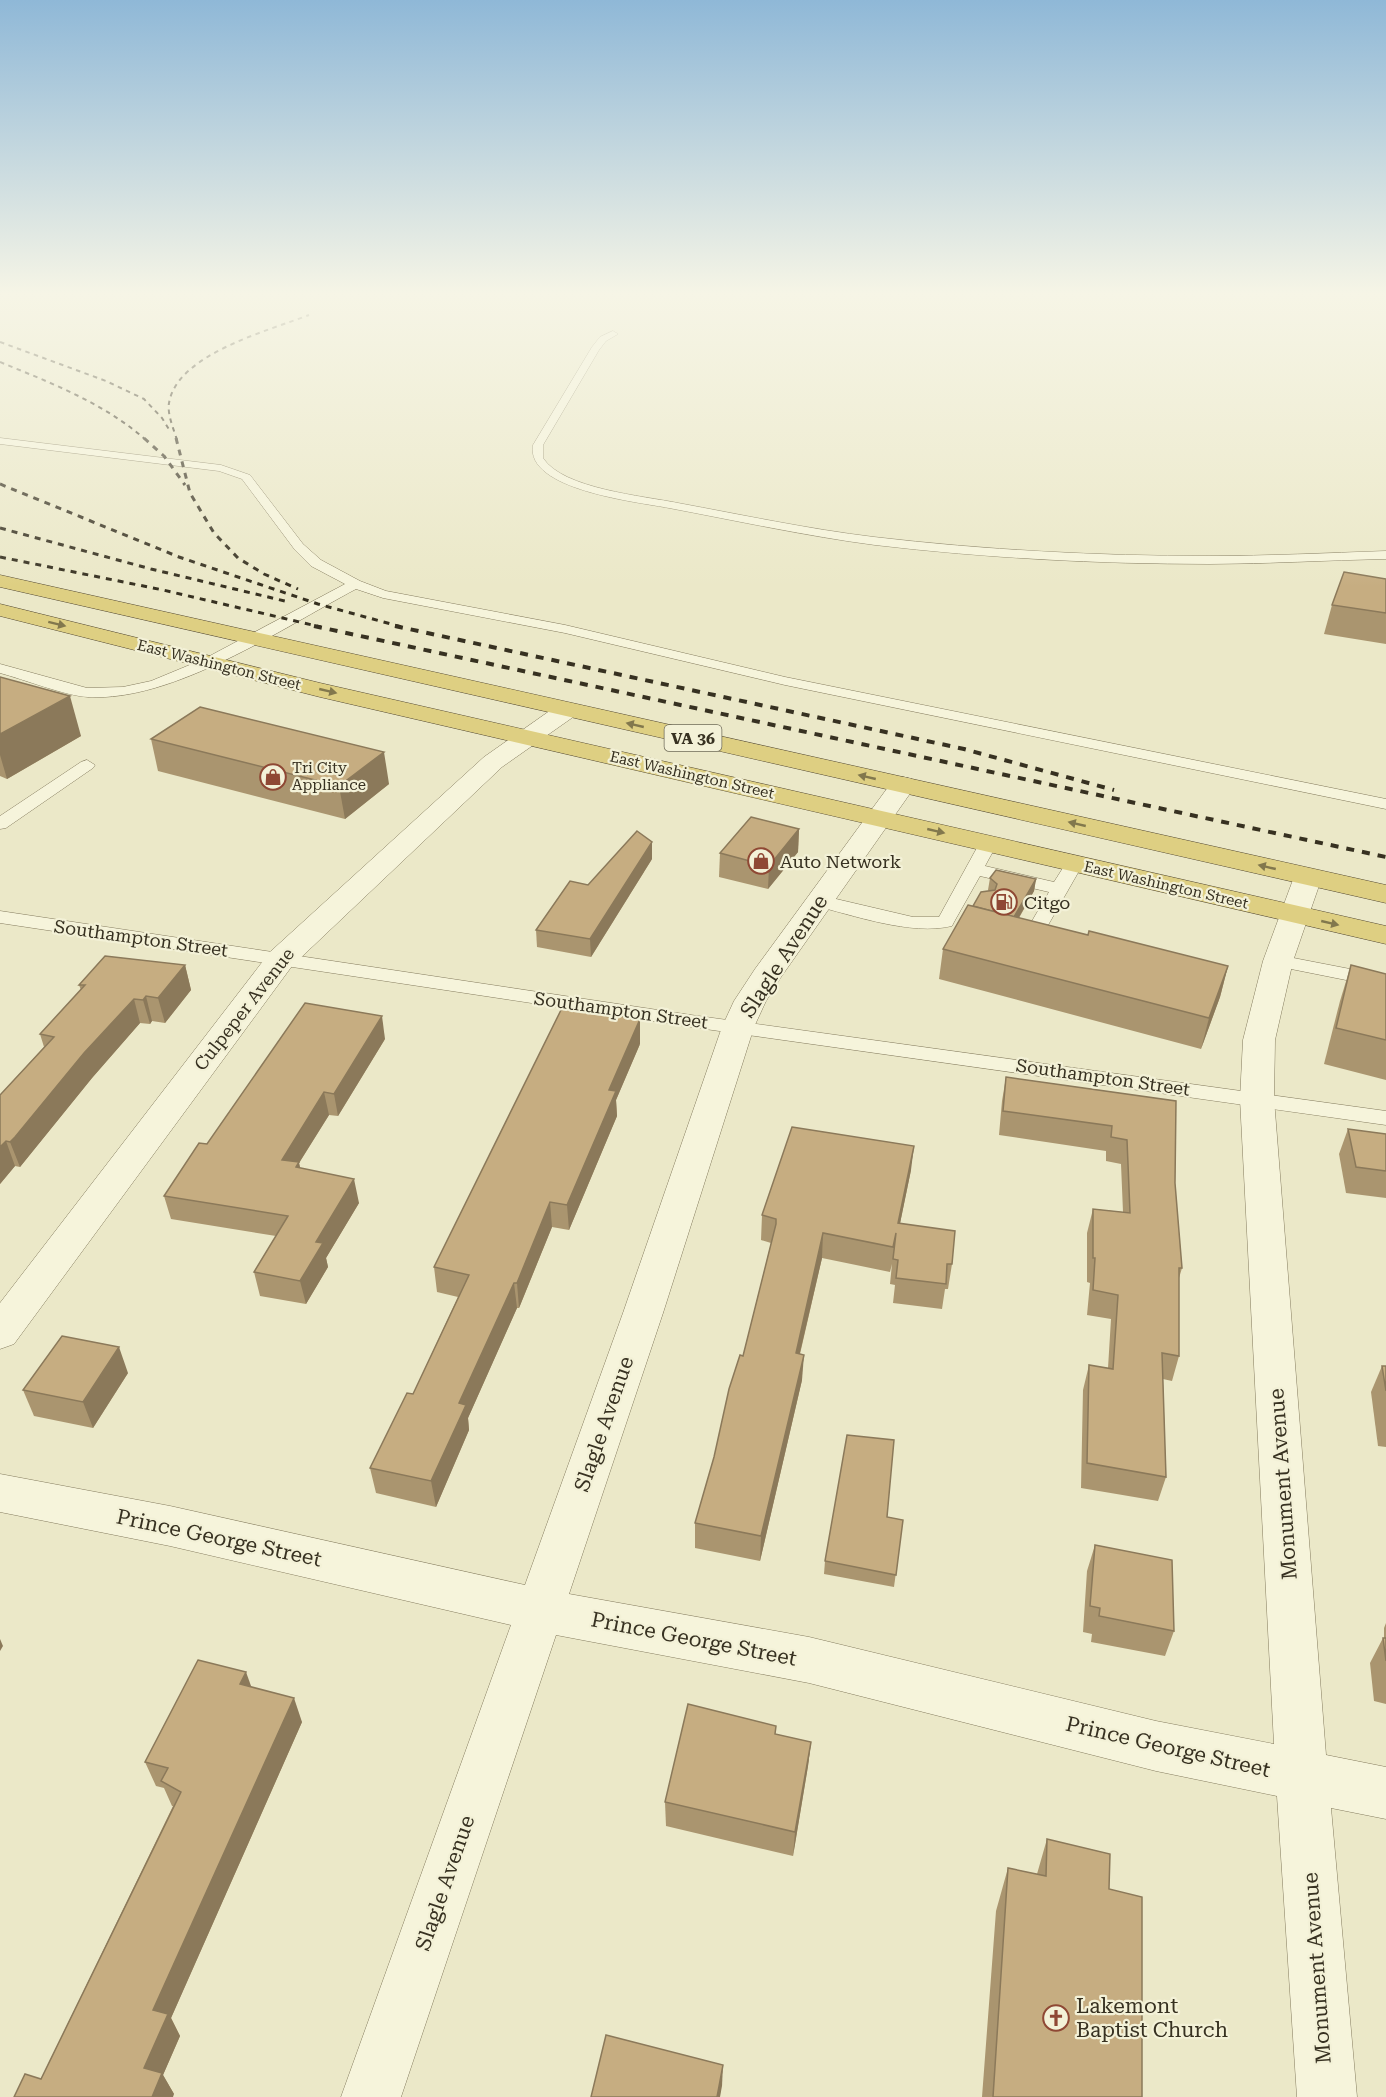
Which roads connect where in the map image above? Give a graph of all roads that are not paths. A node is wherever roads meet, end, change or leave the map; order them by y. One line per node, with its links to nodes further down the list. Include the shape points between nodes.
1 (570, 392): 3 (lane, via 538,445 540,463 550,472 584,486 788,527 925,546 1107,557 1210,560)
2 (0, 441): 5 (lane, via 236,471 246,477 299,548 316,563)
3 (1386, 555)
4 (0, 580): 7 (highway, East Washington Street / VA 36)
5 (355, 584): 7 (lane); 14 (lane, via 422,603 640,645 785,681)
6 (0, 610): 8 (highway, East Washington Street / VA 36, one-way to 8)
7 (256, 637): 8 (lane); 10 (highway, East Washington Street / VA 36)
8 (209, 662): 9 (lane, via 156,684 123,692 86,693); 11 (highway, East Washington Street / VA 36, one-way to 11)
9 (0, 668)
10 (567, 710): 11 (street, Culpeper Avenue); 13 (highway, East Washington Street / VA 36, one-way to 10)
11 (526, 737): 15 (highway, East Washington Street / VA 36); 33 (street, Culpeper Avenue, via 493,762)
12 (87, 765): 16 (lane)
13 (903, 784): 15 (street, Slagle Avenue); 23 (highway, East Washington Street / VA 36, one-way to 13)
14 (1386, 804)
15 (879, 818): 17 (highway, East Washington Street / VA 36, one-way to 17); 25 (street, Slagle Avenue)
16 (0, 824)
17 (988, 844): 18 (highway, East Washington Street / VA 36); 19 (lane)
18 (1074, 864): 20 (lane); 23 (highway, East Washington Street / VA 36)
19 (974, 869): 20 (lane); 21 (lane)
20 (1059, 890): 27 (lane)
21 (961, 892): 24 (lane); 29 (lane)
22 (1386, 894): 23 (highway, East Washington Street / VA 36)
23 (1300, 895): 31 (highway, East Washington Street / VA 36, one-way to 31); 34 (street, Monument Avenue)
24 (984, 897)
25 (819, 902): 29 (lane, via 913,923); 36 (street, Slagle Avenue, via 766,976)
26 (1025, 907): 27 (lane)
27 (1046, 912): 32 (lane, via 1028,944)
28 (0, 917): 33 (lane, Southampton Street)
29 (945, 922): 30 (lane)
30 (965, 927)
31 (1386, 935)
32 (1007, 938)
33 (281, 958): 36 (lane, Southampton Street); 39 (street, Culpeper Avenue)
34 (1278, 961): 35 (lane); 37 (street, Monument Avenue, via 1259,1040)
35 (1386, 982)
36 (738, 1027): 37 (lane, Southampton Street); 41 (street, Slagle Avenue)
37 (1257, 1099): 38 (lane, Southampton Street); 42 (street, Monument Avenue)
38 (1386, 1118)
39 (0, 1333)
40 (0, 1492): 41 (street, Prince George Street, via 170,1526)
41 (539, 1610): 42 (street, Prince George Street, via 809,1660 1156,1746); 44 (street, Slagle Avenue)
42 (1302, 1777): 43 (street, Prince George Street); 45 (street, Monument Avenue)
43 (1386, 1793)
44 (371, 2097)
45 (1327, 2097)

